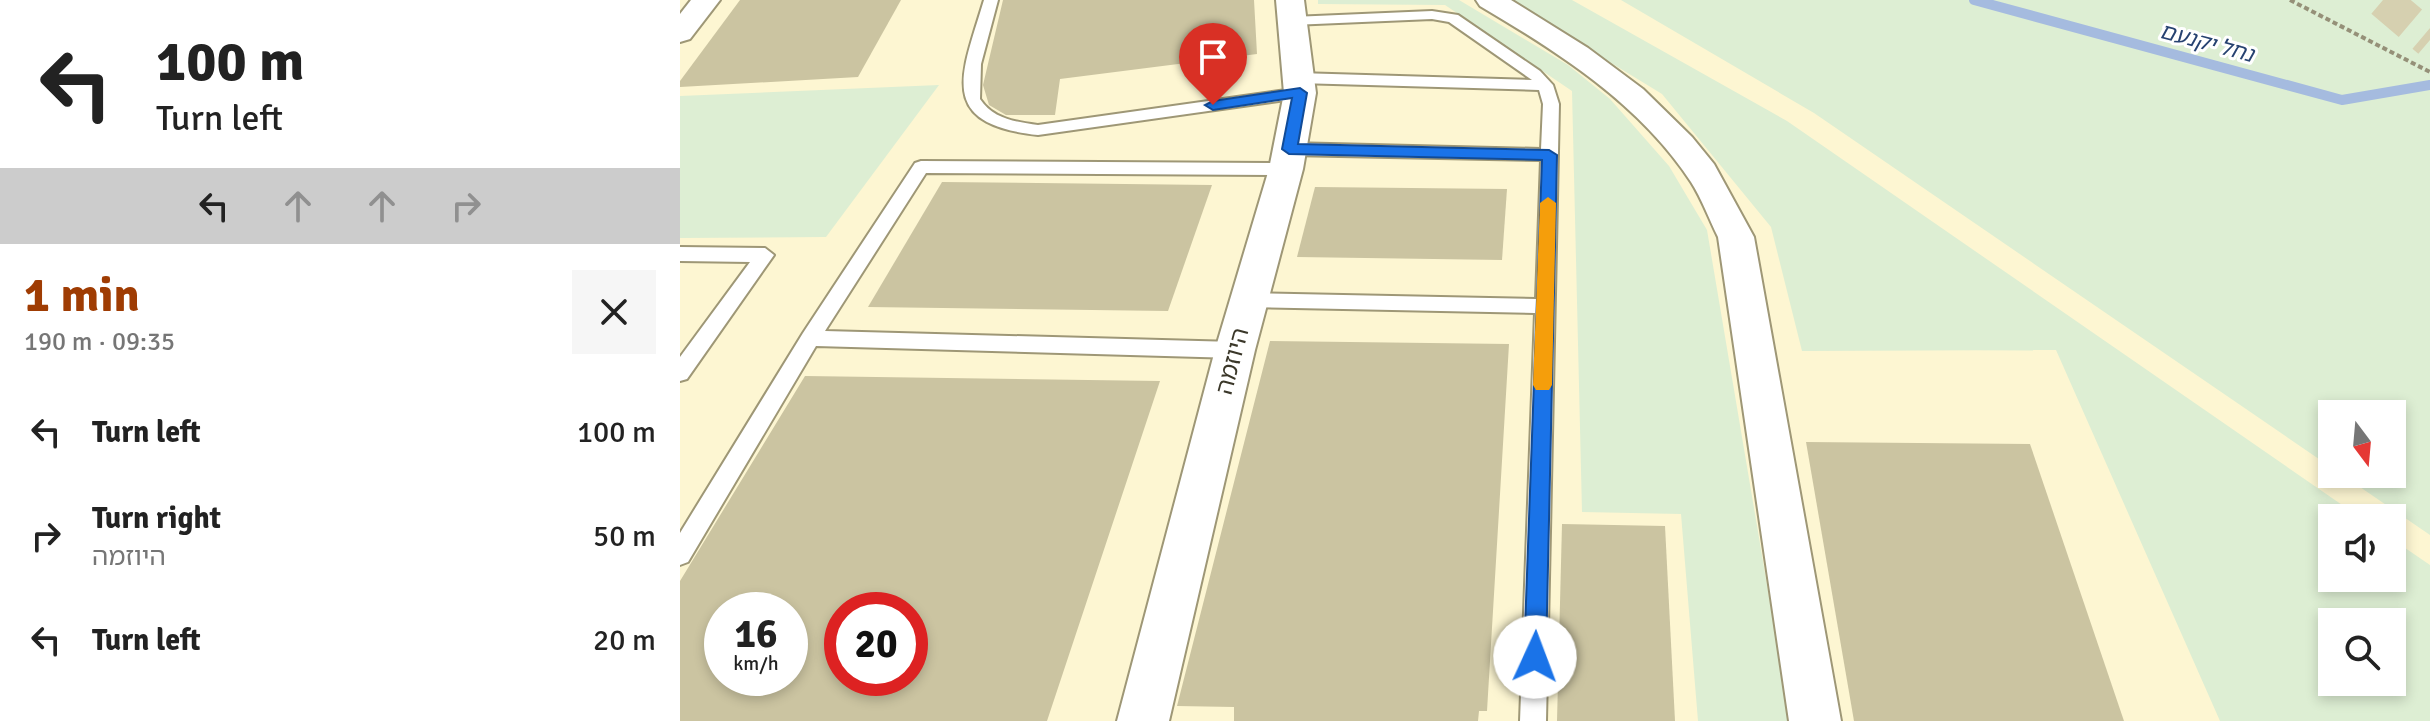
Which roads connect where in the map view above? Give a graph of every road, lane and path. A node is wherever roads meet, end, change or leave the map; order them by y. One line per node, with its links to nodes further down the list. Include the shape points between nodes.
1 (706, 0): 6 (street)
2 (991, 0): 8 (lane, via 972,77 972,99 1009,127 1038,130)
3 (1490, 0): 21 (street, via 1561,41 1641,103 1704,175 1736,237)
4 (2290, 0): 7 (path)
5 (1291, 10): 8 (street, היוזמה); 9 (lane, via 1453,18)
6 (680, 33)
7 (2430, 72)
8 (1299, 85): 9 (lane); 11 (street, היוזמה)
9 (1545, 85): 10 (lane, via 1551,104)
10 (1549, 155): 11 (lane); 14 (lane)
11 (1287, 159): 13 (street, היוזמה); 15 (lane, via 921,167)
12 (680, 254): 17 (lane, via 765,255)
13 (1249, 300): 14 (lane); 16 (street, היוזמה)
14 (1545, 306): 20 (lane)
15 (810, 338): 16 (lane); 18 (lane)
16 (1235, 350): 19 (street, היוזמה)
17 (680, 373)
18 (680, 554)
19 (1143, 721)
20 (1533, 721)
21 (1815, 721)

